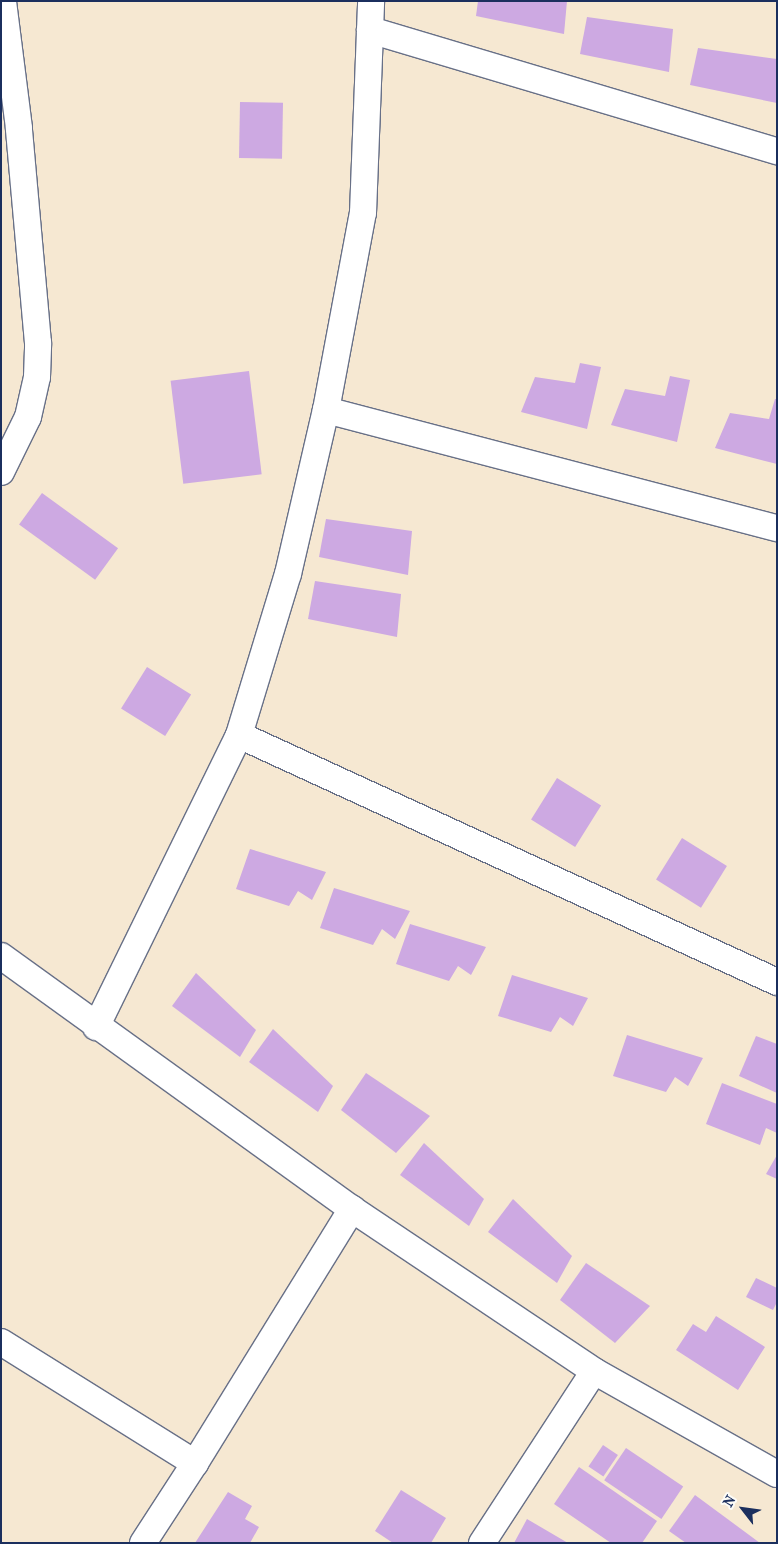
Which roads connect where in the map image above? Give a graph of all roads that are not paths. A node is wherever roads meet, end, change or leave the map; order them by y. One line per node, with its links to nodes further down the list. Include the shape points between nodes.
1 (3, 1): 4 (street)
2 (371, 1): 3 (street)
3 (370, 30): 5 (street); 6 (street, via 363,213)
4 (10, 130): 7 (street, via 38,342 37,377 28,417)
5 (777, 151)
6 (326, 410): 8 (street); 9 (street, via 288,574)
7 (1, 472)
8 (777, 528)
9 (240, 735): 11 (street); 12 (street)
10 (1, 956): 12 (street)
11 (777, 982)
12 (96, 1027): 13 (street)
13 (352, 1209): 15 (street); 16 (street)
14 (1, 1342): 16 (street)
15 (594, 1371): 17 (street); 19 (street)
16 (195, 1463): 18 (street)
17 (777, 1474)
18 (143, 1543)
19 (482, 1543)

